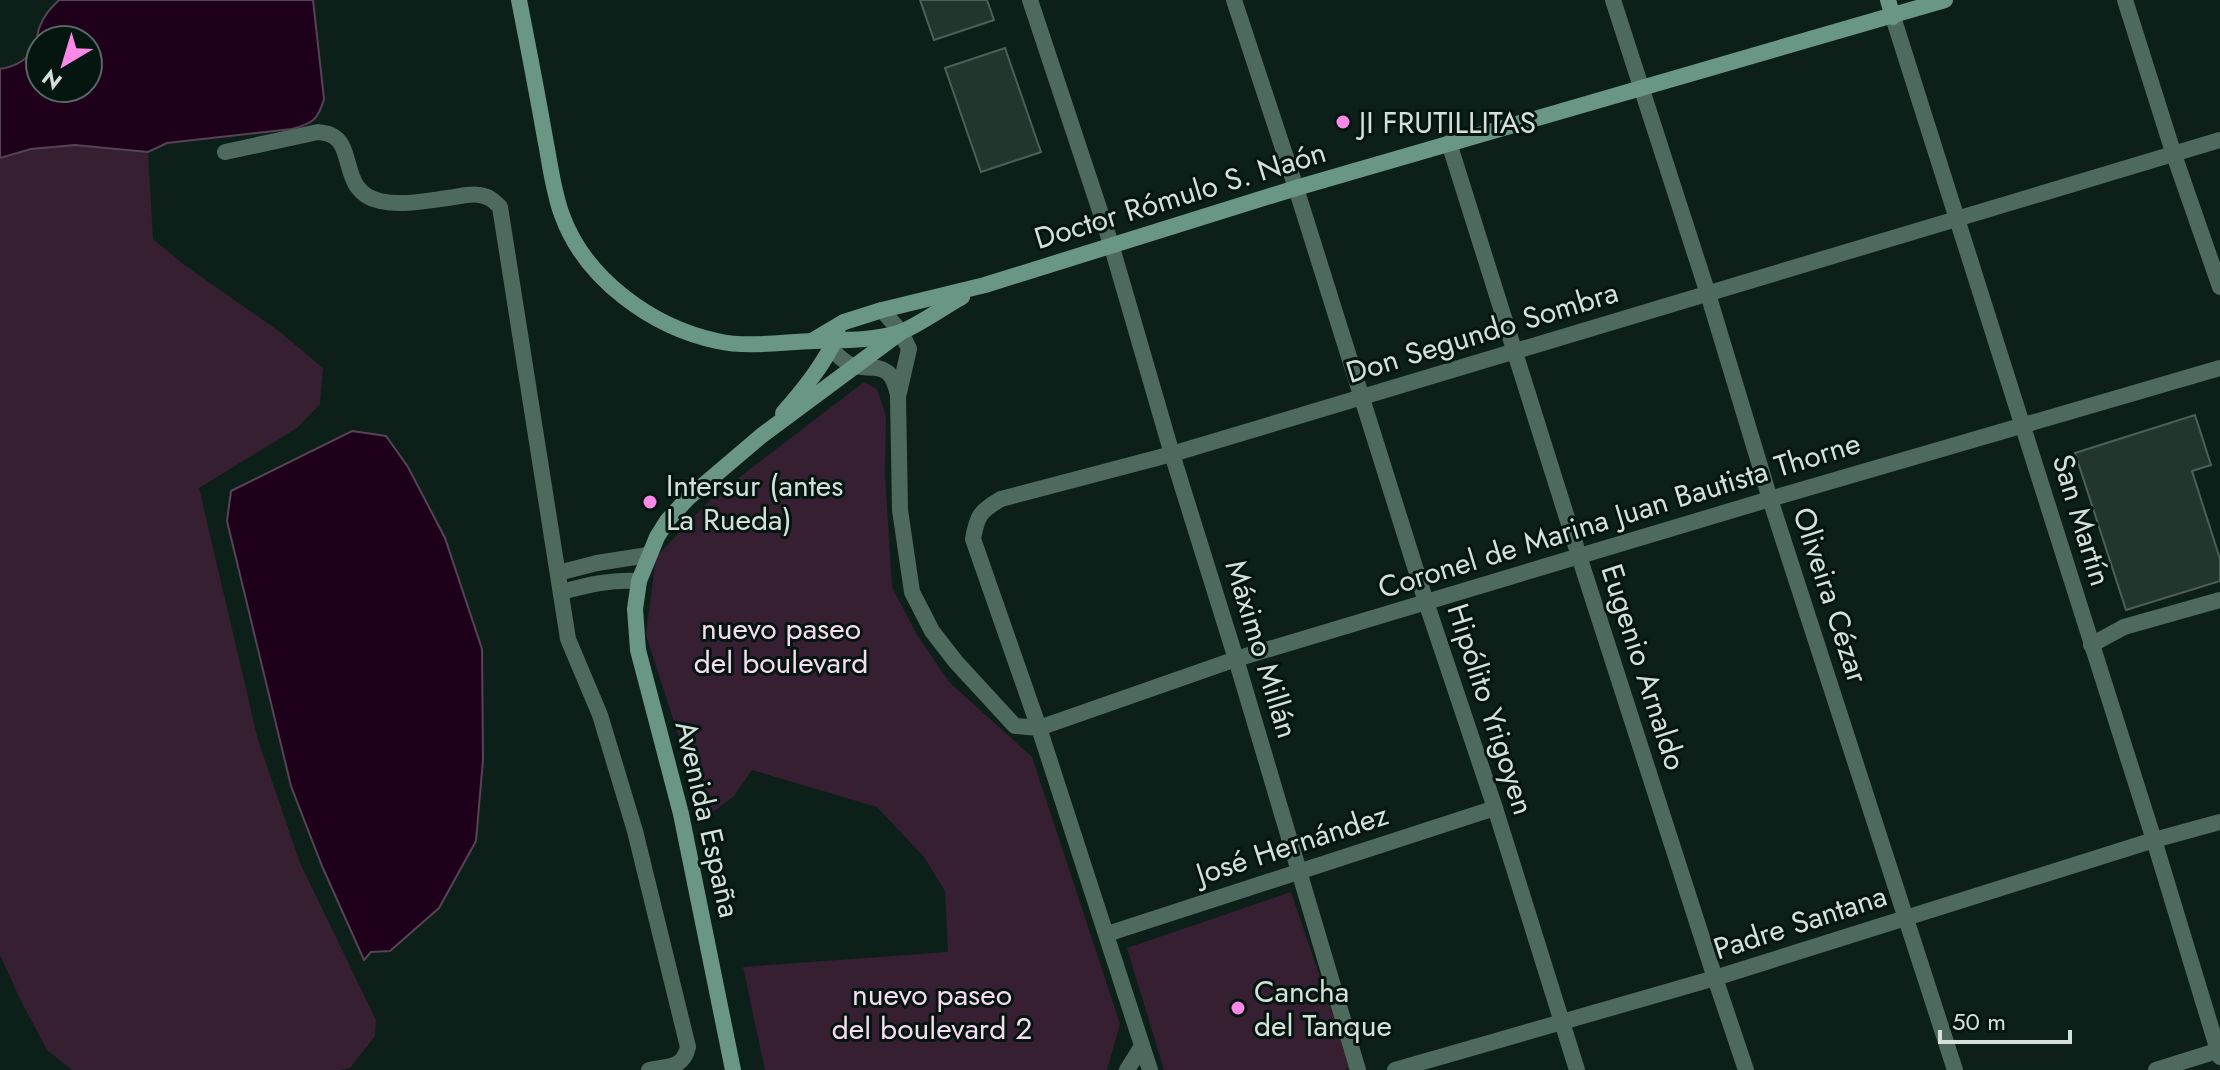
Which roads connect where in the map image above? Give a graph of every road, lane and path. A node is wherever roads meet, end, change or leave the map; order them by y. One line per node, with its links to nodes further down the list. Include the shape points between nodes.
1 (519, 0): 23 (main road, via 562,215 596,271 628,300 683,332 719,342)
2 (1030, 0): 16 (street, Máximo Millán)
3 (1234, 0): 14 (street, Hipólito Yrigoyen)
4 (1613, 0): 9 (street, Oliveira Cézar)
5 (1888, 0): 8 (main road, San Martín)
6 (1945, 0): 8 (main road, Doctor Rómulo S. Naón)
7 (2125, 0): 13 (street)
8 (1893, 17): 9 (main road, Doctor Rómulo S. Naón); 15 (street, San Martín)
9 (1639, 87): 11 (main road, Doctor Rómulo S. Naón); 19 (street, Oliveira Cézar)
10 (2220, 140): 13 (street, Don Segundo Sombra)
11 (1449, 143): 14 (main road, Doctor Rómulo S. Naón); 25 (street, Eugenio Arnaldo)
12 (225, 152): 37 (street, via 318,132 331,134 366,197 418,202 476,194 500,207)
13 (2174, 155): 15 (street, Don Segundo Sombra); 18 (street)
14 (1296, 188): 16 (main road, Doctor Rómulo S. Naón); 30 (street, Hipólito Yrigoyen)
15 (1956, 220): 19 (street, Don Segundo Sombra); 31 (street, San Martín)
16 (1111, 244): 17 (main road, Doctor Rómulo S. Naón); 33 (street, Máximo Millán)
17 (985, 285): 20 (main road, Doctor Rómulo S. Naón); 22 (main road, Doctor Rómulo S. Naón)
18 (2220, 287)
19 (1708, 294): 25 (street, Don Segundo Sombra); 34 (street, Oliveira Cézar)
20 (882, 310): 21 (main road, Doctor Rómulo S. Naón); 22 (street)
21 (844, 322): 24 (main road, Avenida España); 24 (main road, Doctor Rómulo S. Naón)
22 (901, 332): 24 (main road, Doctor Rómulo S. Naón); 26 (main road, Avenida España); 29 (street, via 909,349)
23 (794, 343): 24 (main road); 28 (main road, via 806,349)
24 (826, 343): 26 (street); 28 (main road, Avenida España)
25 (1514, 352): 30 (street, Don Segundo Sombra); 36 (street, Eugenio Arnaldo)
26 (856, 366): 29 (street, via 887,372); 32 (main road, Avenida España)
27 (2220, 368): 31 (street, Coronel de Marina Juan Bautista Thorne)
28 (818, 370): 32 (main road, Avenida España)
29 (898, 397): 44 (street, via 900,510 912,592 932,631 1015,726)
30 (1362, 397): 33 (street, Don Segundo Sombra); 41 (street, Hipólito Yrigoyen)
31 (2023, 426): 34 (street, Coronel de Marina Juan Bautista Thorne); 42 (street, San Martín)
32 (761, 436): 35 (main road, Avenida España, via 687,499)
33 (1172, 454): 43 (street, Máximo Millán); 44 (street, Don Segundo Sombra, via 1001,499 976,519 973,539)
34 (1770, 499): 36 (street, Coronel de Marina Juan Bautista Thorne); 49 (street, Oliveira Cézar)
35 (648, 555): 37 (street); 38 (main road, Avenida España)
36 (1579, 556): 41 (street, Coronel de Marina Juan Bautista Thorne); 51 (street, Eugenio Arnaldo)
37 (558, 573): 39 (street)
38 (639, 581): 39 (street, via 602,582); 56 (main road, Avenida España, via 638,650 681,814)
39 (561, 592): 55 (street, via 568,639 600,715 635,831 688,1047 678,1065)
40 (2220, 600): 42 (street, via 2124,627)
41 (1426, 602): 43 (street, Coronel de Marina Juan Bautista Thorne); 45 (street, Hipólito Yrigoyen)
42 (2091, 645): 47 (street, San Martín)
43 (1236, 659): 44 (street, Coronel de Marina Juan Bautista Thorne); 48 (street, Máximo Millán)
44 (1039, 728): 50 (street, Don Segundo Sombra)
45 (1495, 808): 48 (street, José Hernández); 52 (street, Hipólito Yrigoyen)
46 (2220, 822): 47 (street, Padre Santana)
47 (2154, 840): 49 (street, Padre Santana); 54 (street, San Martín)
48 (1300, 872): 50 (street, José Hernández); 59 (street, Máximo Millán)
49 (1906, 917): 51 (street, Padre Santana); 63 (street, Oliveira Cézar)
50 (1107, 934): 53 (street, Don Segundo Sombra)
51 (1715, 978): 52 (street, Padre Santana); 62 (street, Eugenio Arnaldo)
52 (1563, 1023): 60 (street, Padre Santana); 61 (street, Hipólito Yrigoyen)
53 (1142, 1046): 57 (street); 58 (street, Don Segundo Sombra)
54 (2219, 1053): 64 (street)
55 (649, 1070)
56 (733, 1070)
57 (1127, 1070)
58 (1150, 1070)
59 (1358, 1070)
60 (1395, 1070)
61 (1577, 1070)
62 (1746, 1070)
63 (1955, 1070)
64 (2156, 1070)

